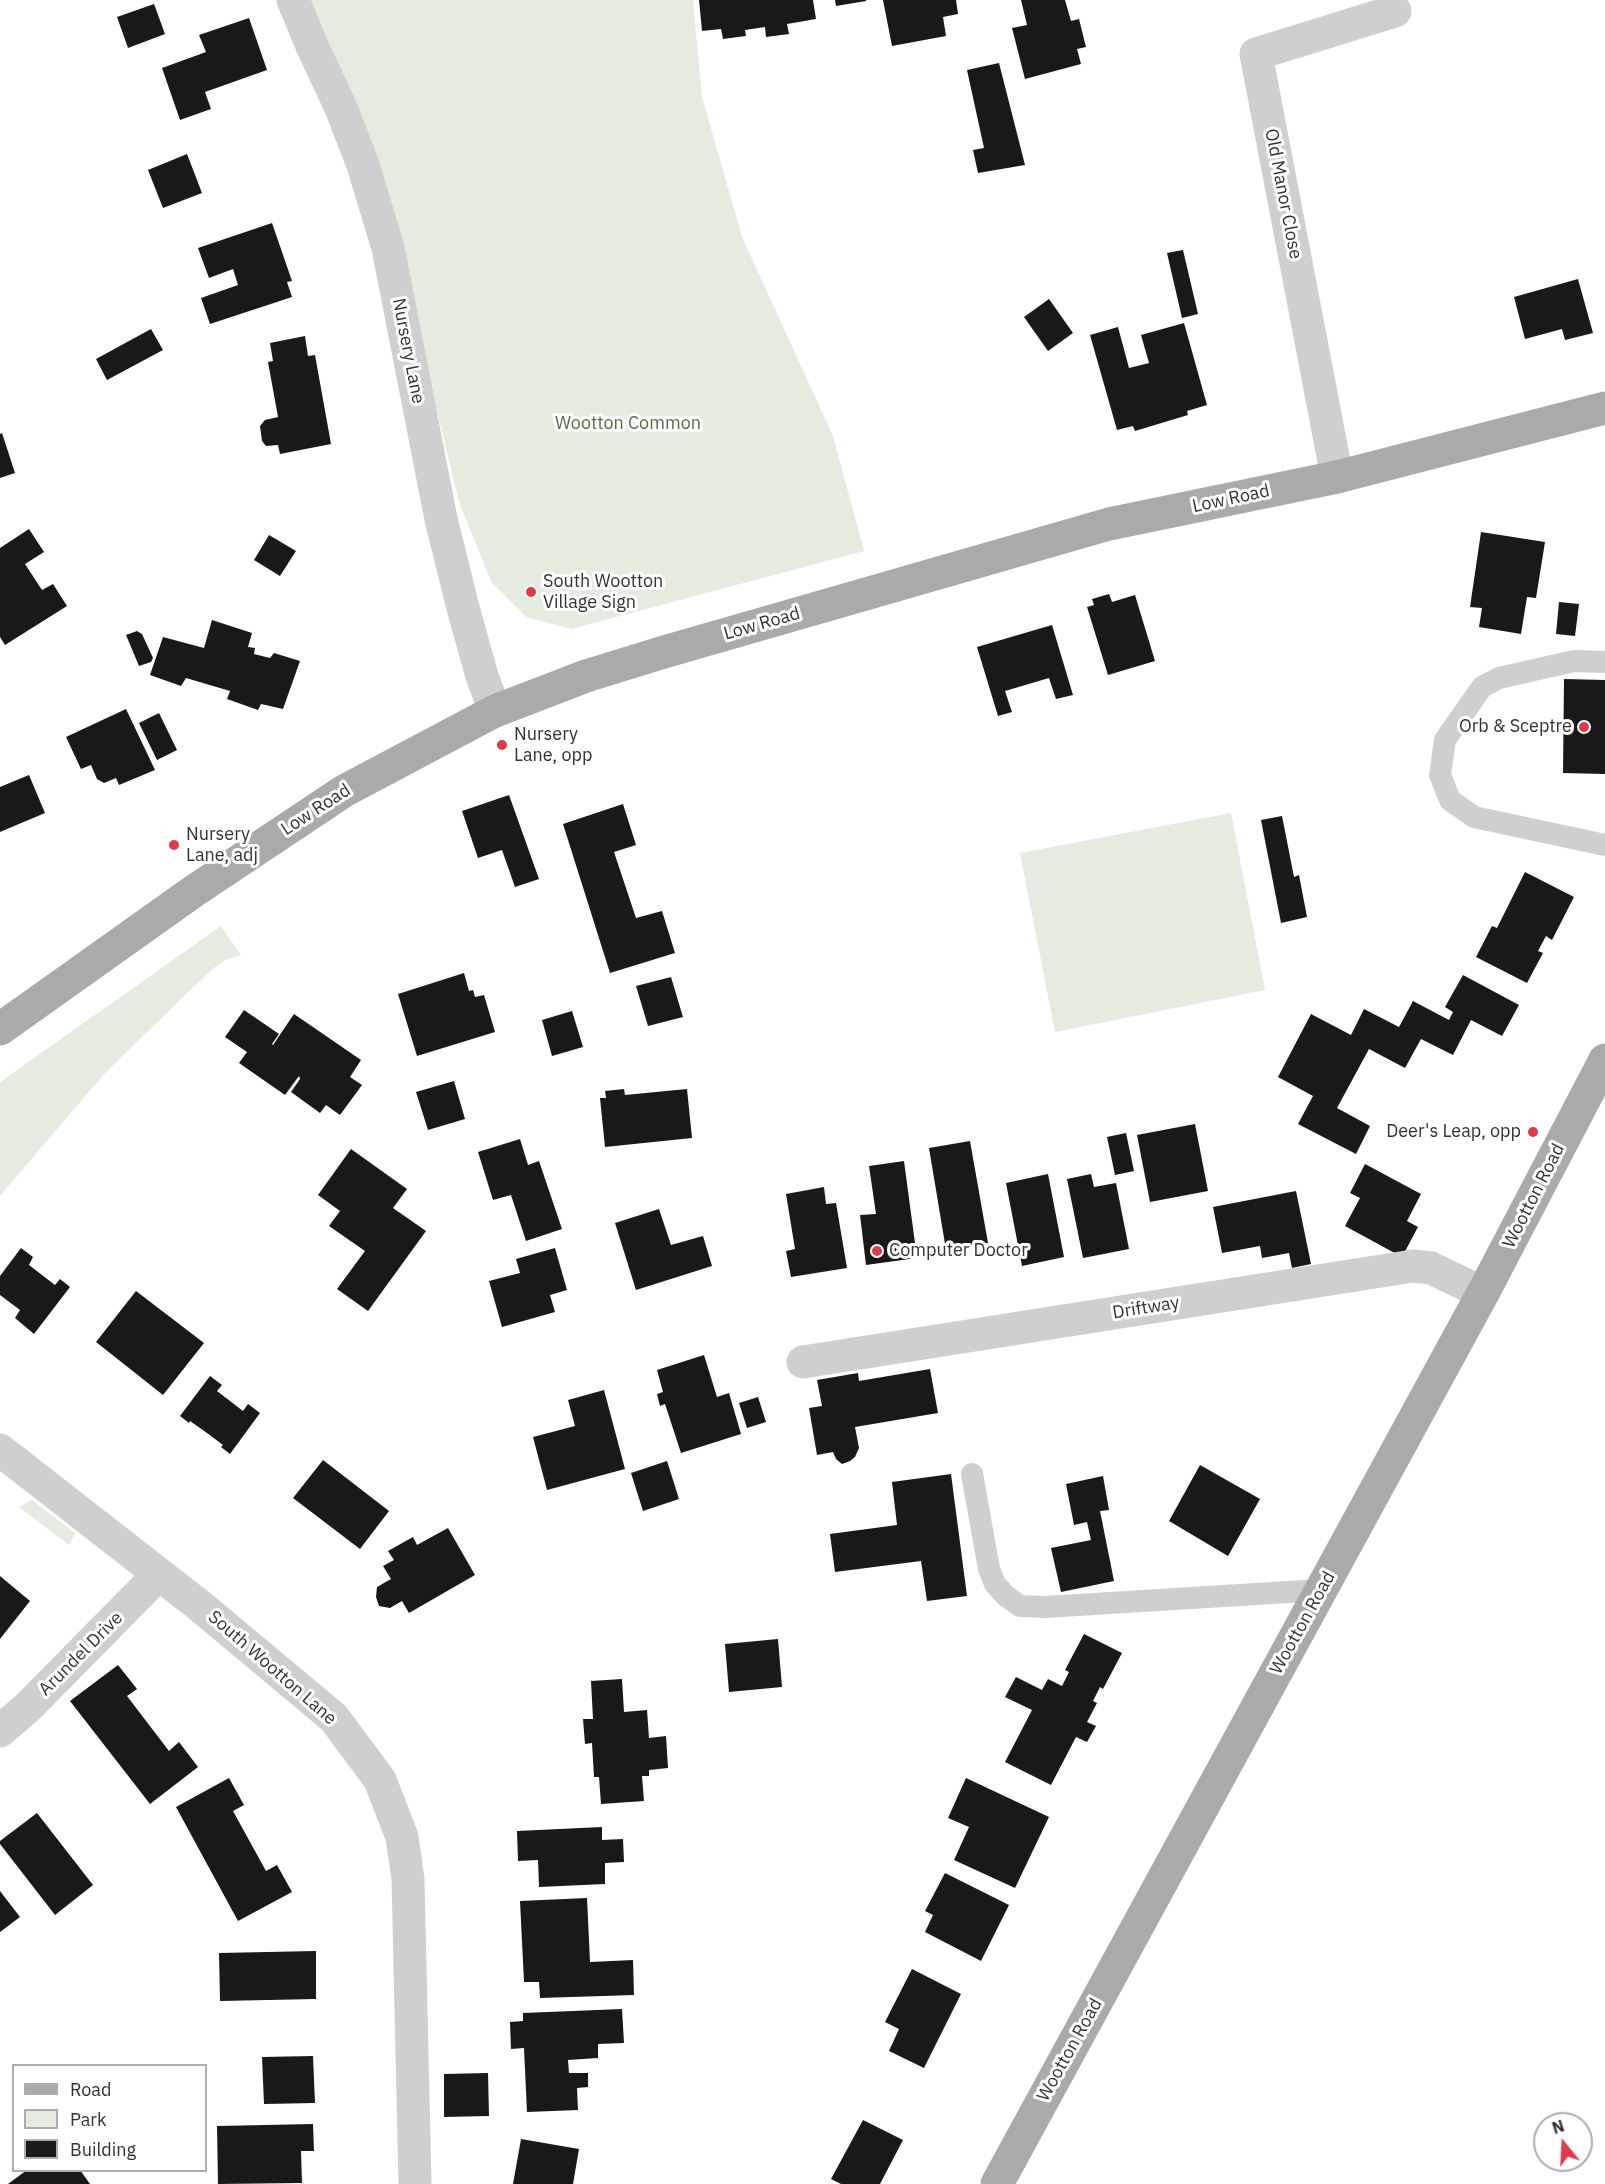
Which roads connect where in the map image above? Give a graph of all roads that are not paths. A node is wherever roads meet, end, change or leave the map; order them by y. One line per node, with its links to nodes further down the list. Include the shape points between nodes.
1 (293, 0): 6 (street, Nursery Lane, via 363,165 388,248 441,519 482,676)
2 (1395, 11): 4 (street, Old Manor Close, via 1256,54)
3 (1605, 408): 4 (main road, Low Road)
4 (1337, 477): 6 (main road, Low Road, via 1098,527 664,652 586,676)
5 (1605, 662): 7 (lane, via 1574,661 1499,678 1482,687 1445,740 1440,775 1450,800 1474,817)
6 (495, 711): 8 (main road, Low Road, via 344,791 194,891)
7 (1605, 845)
8 (0, 1029)
9 (1605, 1060): 10 (main road, Wootton Road)
10 (1483, 1293): 11 (street, Driftway, via 1431,1268 1413,1266); 15 (main road, Wootton Road)
11 (803, 1362)
12 (0, 1450): 14 (street, South Wootton Lane)
13 (972, 1474): 15 (lane, via 989,1569 995,1584 1020,1606)
14 (159, 1574): 16 (street, Arundel Drive); 17 (street, South Wootton Lane, via 334,1719 380,1780 402,1837 408,1879)
15 (1321, 1590): 18 (main road, Wootton Road)
16 (0, 1731)
17 (415, 2184)
18 (997, 2184)

